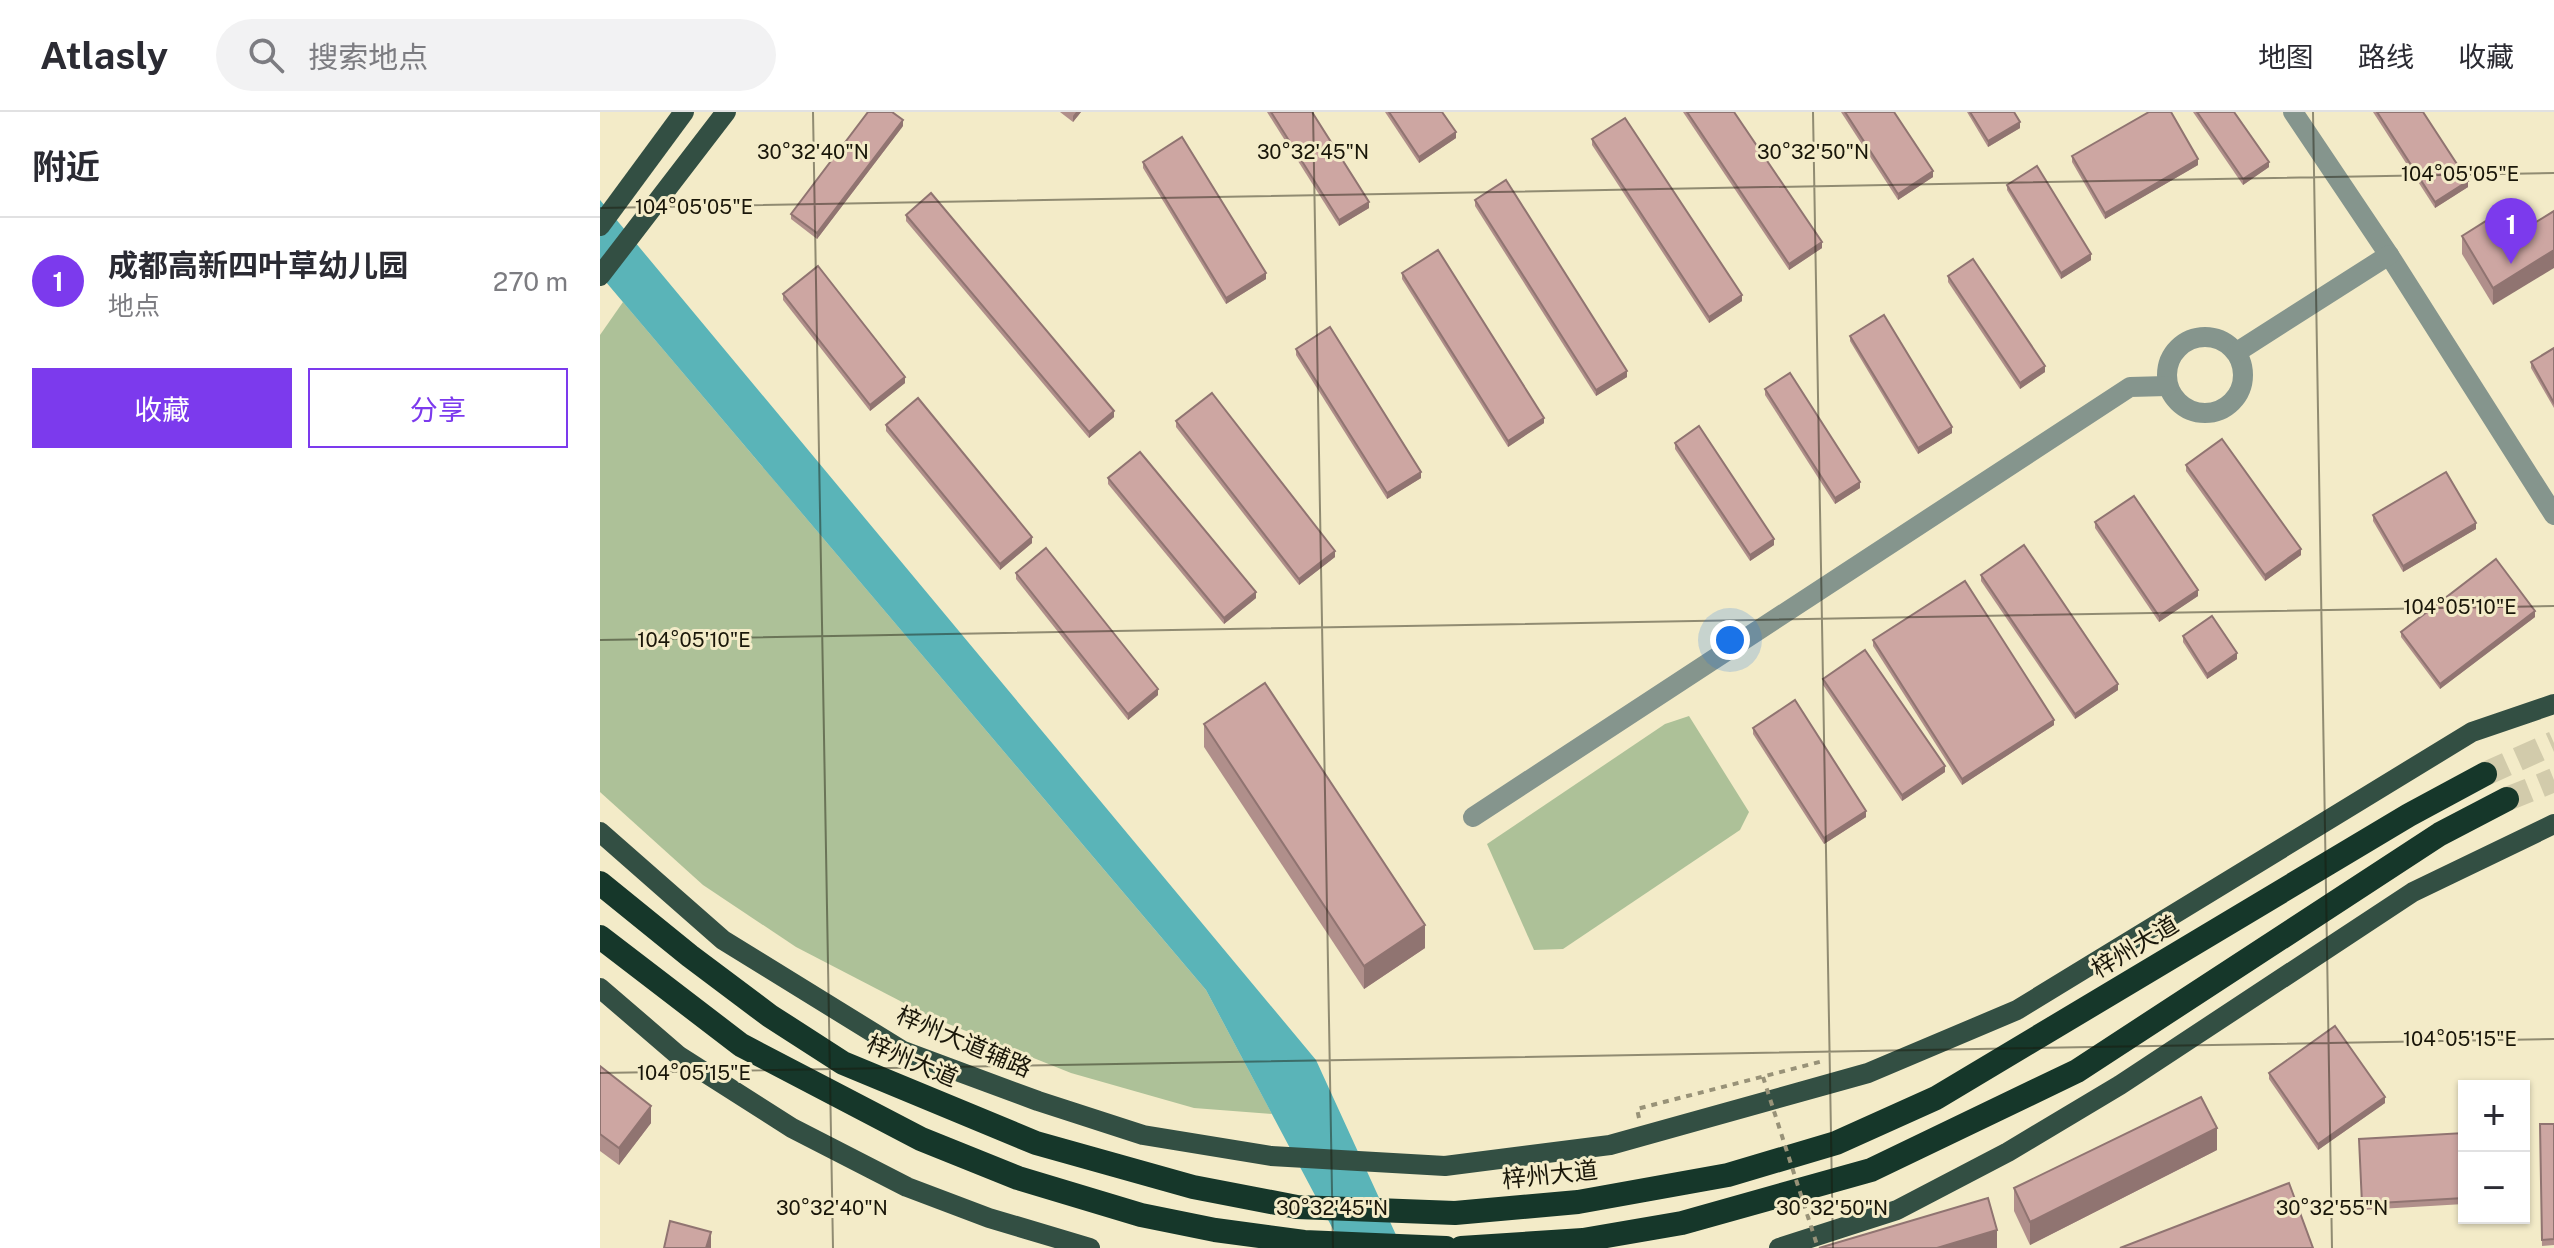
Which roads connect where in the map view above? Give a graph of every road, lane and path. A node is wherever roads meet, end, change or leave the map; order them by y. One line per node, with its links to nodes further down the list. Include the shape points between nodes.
1 (684, 112): 4 (main road)
2 (726, 112): 6 (main road)
3 (2293, 112): 5 (street)
4 (600, 226)
5 (2389, 255): 7 (street); 9 (street)
6 (600, 276)
7 (2237, 352): 8 (street, via 2214,336 2187,339 2168,359); 8 (street, via 2245,378 2233,403 2209,415 2183,408)
8 (2167, 386): 13 (street, via 2130,387)
9 (2554, 515)
10 (2554, 704): 15 (main road, 梓州大道辅路, via 2472,732 2017,1010 1881,1067 1610,1145 1445,1166 1271,1156 1143,1135 903,1051 723,940)
11 (2485, 774): 16 (highway, 梓州大道, via 1936,1098 1836,1143 1728,1175 1578,1202 1455,1213 1297,1207 1193,1187 1036,1143 843,1063 770,1016)
12 (2507, 799): 24 (highway, via 2440,834 2077,1071 1871,1170 1682,1223 1583,1240)
13 (1473, 817)
14 (2554, 824): 25 (main road, via 2413,892 2120,1085 2008,1152 1897,1210)
15 (600, 832)
16 (600, 883)
17 (600, 937): 23 (highway, via 741,1045 921,1139 1018,1178 1141,1215 1215,1230 1304,1242)
18 (600, 988): 22 (main road, via 679,1056 792,1128 907,1187)
19 (1823, 1061): 20 (path)
20 (1763, 1077): 21 (path); 26 (path, bridge)
21 (1637, 1109)
22 (1090, 1248)
23 (1446, 1248)
24 (1461, 1248)
25 (1779, 1248)
26 (1818, 1248)

